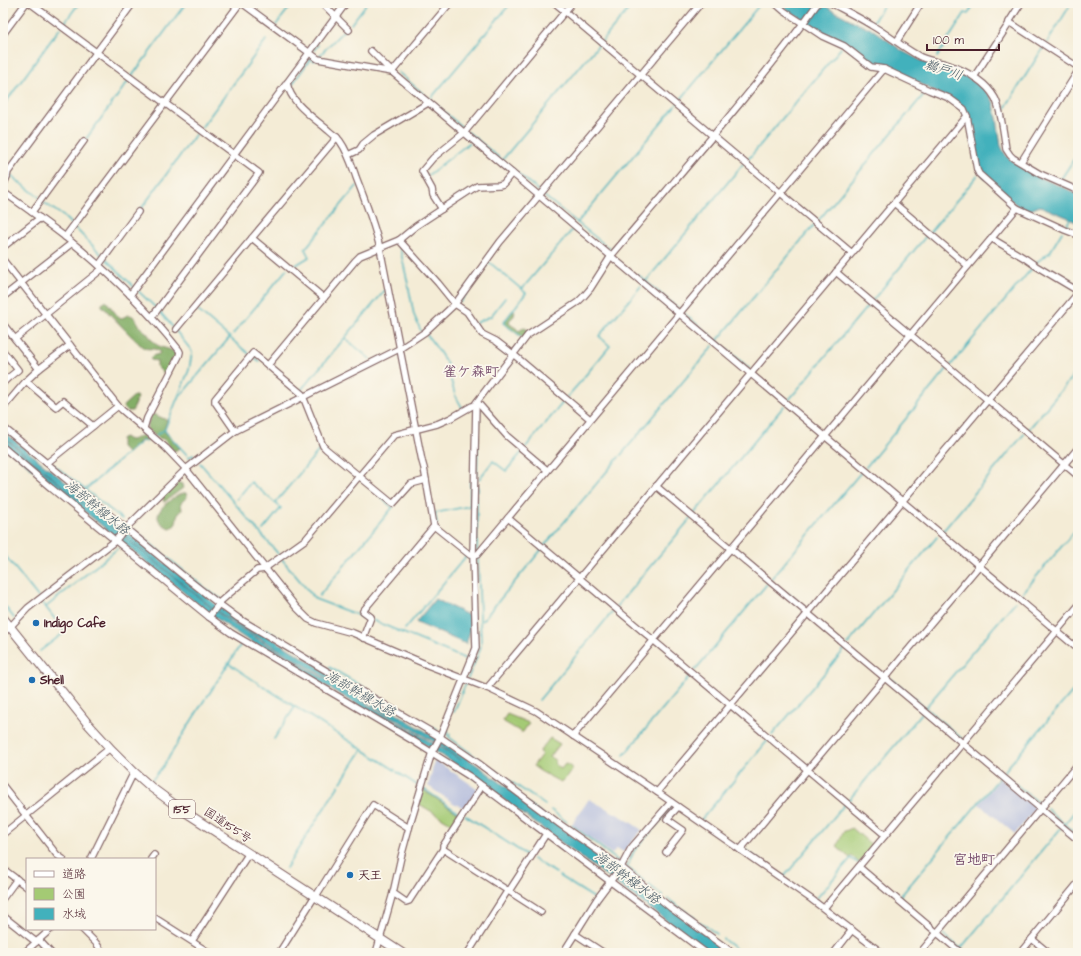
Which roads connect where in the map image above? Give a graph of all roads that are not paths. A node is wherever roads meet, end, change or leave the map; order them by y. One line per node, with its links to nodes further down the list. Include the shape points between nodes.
1 (26, 3): 21 (street)
2 (30, 3): 25 (street)
3 (133, 3): 25 (street)
4 (241, 3): 24 (street); 34 (street)
5 (322, 3): 17 (street)
6 (346, 3): 17 (street)
7 (450, 3): 28 (street)
8 (555, 3): 16 (street)
9 (572, 3): 16 (street)
10 (701, 3): 30 (street)
11 (775, 3): 19 (street)
12 (818, 3): 19 (street)
13 (831, 3): 22 (street)
14 (921, 3): 22 (street)
15 (1021, 3): 18 (street)
16 (565, 12): 30 (street); 36 (street)
17 (336, 17): 20 (street); 24 (street)
18 (1010, 22): 26 (street); 31 (street)
19 (804, 23): 27 (street, via 822,36 844,46 871,67); 37 (street)
20 (349, 30)
21 (3, 34)
22 (897, 41): 31 (street, via 918,56 950,65)
23 (371, 51): 28 (street)
24 (309, 52): 28 (street, via 320,60); 32 (street)
25 (96, 53): 34 (street); 44 (street, via 8,172 8,178)
26 (1078, 67)
27 (884, 69): 35 (street, via 949,98 964,109); 46 (street)
28 (392, 72): 33 (street)
29 (1078, 72): 42 (street)
30 (641, 75): 37 (street); 48 (street)
31 (974, 78): 42 (street, via 995,99 1006,149)
32 (287, 83): 38 (street, via 288,90 302,107); 40 (street)
33 (428, 103): 36 (street); 41 (street)
34 (165, 104): 40 (street); 56 (street)
35 (967, 116): 49 (street); 50 (street, via 979,174)
36 (464, 132): 43 (street); 51 (street, via 433,158 422,171)
37 (712, 136): 46 (street); 64 (street)
38 (336, 137): 41 (street); 57 (street)
39 (84, 141): 52 (street)
40 (234, 154): 71 (street); 77 (street, via 259,173)
41 (348, 155): 62 (street)
42 (1021, 162): 45 (street, via 1040,174)
43 (512, 173): 48 (street); 51 (street, via 503,184 477,186)
44 (3, 186)
45 (1078, 191)
46 (780, 192): 63 (street); 75 (street)
47 (3, 193): 52 (street)
48 (539, 196): 64 (street); 74 (street, via 500,242)
49 (894, 203): 63 (street); 66 (street)
50 (1017, 208): 55 (street); 58 (street)
51 (442, 209): 59 (street)
52 (32, 212): 54 (street)
53 (138, 212): 67 (street)
54 (40, 218): 56 (street); 61 (street)
55 (1078, 235)
56 (65, 237): 60 (street)
57 (252, 238): 73 (street); 79 (street)
58 (991, 238): 66 (street); 70 (street)
59 (399, 240): 62 (street); 74 (street)
60 (72, 243): 67 (street); 69 (street)
61 (3, 247)
62 (380, 248): 73 (street, via 360,256); 83 (street)
63 (852, 252): 68 (street)
64 (611, 256): 75 (street); 85 (street, via 584,296 530,333)
65 (3, 260): 69 (street)
66 (968, 266): 80 (street)
67 (101, 267): 71 (street); 76 (street)
68 (836, 272): 80 (street); 88 (street)
69 (21, 283): 72 (street); 76 (street)
70 (1078, 292): 92 (street)
71 (130, 295): 77 (street)
72 (3, 297)
73 (324, 298): 86 (street)
74 (455, 304): 83 (street, via 425,332); 85 (street, via 468,312 482,334)
75 (678, 313): 88 (street); 96 (street)
76 (46, 314): 81 (street); 82 (street)
77 (152, 317): 99 (street, via 180,352)
78 (3, 324): 81 (street)
79 (176, 329)
80 (910, 334): 92 (street); 102 (street)
81 (15, 338): 87 (street)
82 (70, 345): 87 (street); 94 (street)
83 (401, 348): 91 (street); 101 (street)
84 (3, 351): 90 (street, via 18,370)
85 (513, 354): 93 (street); 96 (street)
86 (268, 366): 91 (street); 100 (street, via 252,353 215,399)
87 (39, 369): 89 (street)
88 (750, 374): 102 (street); 112 (street)
89 (26, 381): 95 (street); 97 (street, via 56,406 63,401)
90 (3, 383)
91 (303, 396): 100 (street); 109 (street, via 323,446)
92 (988, 399): 106 (street); 113 (street)
93 (476, 403): 101 (street, via 451,418); 108 (street, via 507,436); 119 (street)
94 (118, 406): 97 (street); 99 (street)
95 (3, 408)
96 (590, 419): 108 (street)
97 (93, 426): 105 (street)
98 (3, 427): 105 (street)
99 (144, 428): 107 (street)
100 (235, 430): 107 (street)
101 (416, 430): 109 (street, via 394,435); 111 (street)
102 (825, 436): 113 (street); 118 (street)
103 (3, 447): 117 (street)
104 (1078, 448): 106 (street)
105 (47, 463): 116 (street)
106 (1064, 464): 110 (street); 120 (street)
107 (186, 469): 116 (street); 121 (street)
108 (547, 470): 114 (street)
109 (359, 476): 111 (street, via 393,504 411,484); 121 (street, via 306,539)
110 (1078, 476)
111 (426, 480): 115 (street)
112 (656, 486): 118 (street); 122 (street)
113 (902, 501): 120 (street); 125 (street)
114 (508, 518): 119 (street); 122 (street)
115 (434, 526): 119 (street); 131 (street, via 363,611 371,617)
116 (125, 529): 117 (street); 123 (street)
117 (116, 540): 126 (street); 128 (street, via 28,608)
118 (731, 549): 125 (street); 132 (street)
119 (473, 556): 135 (street, via 477,645)
120 (979, 566): 129 (street); 134 (street)
121 (266, 569): 123 (street, via 257,570); 131 (street, via 296,607 311,621)
122 (579, 577): 132 (street); 136 (street)
123 (218, 605): 126 (street); 139 (street)
124 (1078, 606): 129 (street)
125 (808, 614): 134 (street); 137 (street)
126 (210, 617): 142 (street, via 231,633)
127 (3, 618): 128 (highway, 国道155号 / 155)
128 (10, 627): 130 (street); 141 (highway, 国道155号 / 155)
129 (1057, 631): 133 (street); 140 (street)
130 (3, 633)
131 (363, 638): 135 (street)
132 (654, 640): 137 (street); 138 (street)
133 (1078, 649)
134 (885, 678): 140 (street); 144 (street)
135 (464, 679): 136 (street); 139 (street)
136 (487, 688): 138 (street, via 536,711)
137 (731, 705): 144 (street); 148 (street)
138 (573, 736): 148 (street)
139 (440, 738): 142 (street); 164 (street)
140 (963, 743): 151 (street); 156 (street)
141 (110, 748): 145 (highway, 国道155号 / 155); 152 (street)
142 (432, 751): 147 (street); 153 (street)
143 (1078, 764): 151 (street)
144 (808, 770): 156 (street); 159 (street)
145 (134, 772): 161 (highway, 国道155号 / 155, via 167,799); 163 (street)
146 (3, 786): 152 (street)
147 (482, 786): 155 (street); 158 (street)
148 (657, 792): 149 (street)
149 (671, 802): 150 (street); 164 (street, via 632,848)
150 (678, 807): 159 (street); 160 (street, via 667,819 682,830)
151 (1041, 808): 157 (street); 182 (street)
152 (26, 816): 154 (street); 162 (street)
153 (409, 828): 172 (street); 173 (street, via 374,805)
154 (3, 834)
155 (546, 834): 168 (street); 171 (street)
156 (885, 835): 165 (street)
157 (1078, 840)
158 (443, 849): 171 (street); 172 (street, via 409,901 406,902)
159 (740, 850): 175 (street)
160 (666, 852)
161 (249, 853): 173 (highway, 国道155号 / 155); 187 (street)
162 (62, 858)
163 (91, 858)
164 (621, 867): 168 (street); 188 (street)
165 (858, 867): 175 (street); 182 (street)
166 (3, 869): 167 (street)
167 (17, 879): 170 (street); 174 (street)
168 (610, 881): 183 (street); 200 (street)
169 (1078, 883): 185 (street)
170 (26, 886)
171 (508, 891): 176 (street); 197 (street)
172 (393, 893): 184 (street)
173 (315, 896): 184 (highway, 国道155号 / 155); 194 (street)
174 (3, 898)
175 (824, 908): 181 (street)
176 (541, 912)
177 (3, 916): 186 (street)
178 (156, 919): 187 (street)
179 (50, 930): 186 (street)
180 (83, 930): 192 (street)
181 (852, 930): 189 (street); 202 (street)
182 (937, 933): 204 (street); 205 (street)
183 (575, 934): 198 (street); 199 (street)
184 (380, 938): 195 (street); 196 (highway, 国道155号 / 155)
185 (1032, 938): 206 (street); 207 (street)
186 (37, 941): 190 (street); 191 (street)
187 (192, 941): 193 (street)
188 (724, 949): 201 (street)
189 (874, 951): 203 (street)
190 (24, 953)
191 (51, 953)
192 (103, 953)
193 (210, 953)
194 (279, 953)
195 (376, 953)
196 (402, 953)
197 (468, 953)
198 (563, 953)
199 (604, 953)
200 (706, 953)
201 (733, 953)
202 (834, 953)
203 (882, 953)
204 (920, 953)
205 (961, 953)
206 (1020, 953)
207 (1049, 953)

